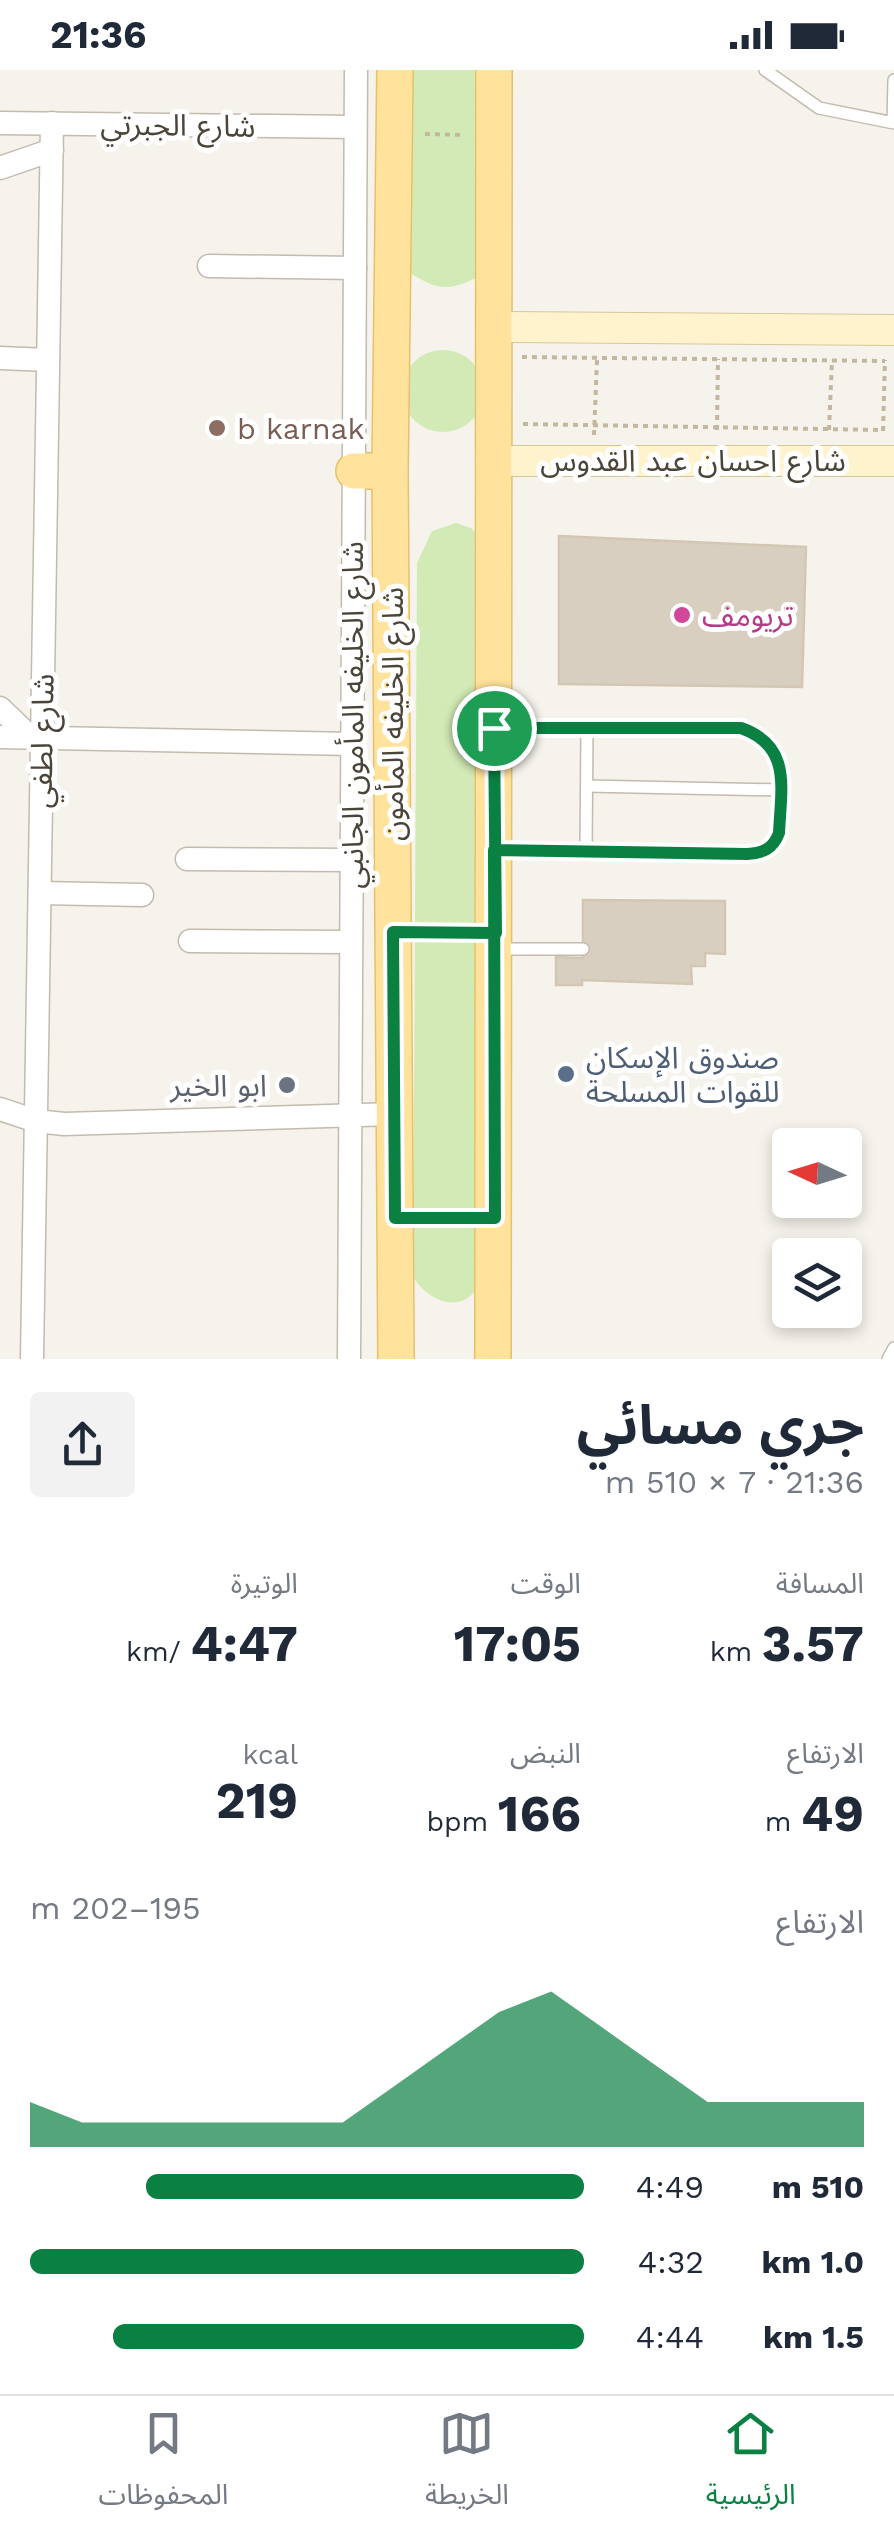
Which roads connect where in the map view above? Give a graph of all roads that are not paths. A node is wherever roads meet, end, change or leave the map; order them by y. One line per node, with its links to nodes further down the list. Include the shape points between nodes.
1 (356, 70): 9 (street, شارع الخليفه المأمون الجانبي)
2 (395, 70): 21 (main road, شارع الخليفه المأمون)
3 (494, 70): 15 (main road)
4 (764, 70): 7 (lane, via 818,108)
5 (894, 80): 7 (lane)
6 (0, 122): 8 (street, شارع الجبرتي)
7 (894, 122)
8 (52, 123): 9 (street, شارع الجبرتي); 10 (street, شارع لطفي)
9 (355, 127): 13 (street, شارع الخليفه المأمون الجانبي)
10 (52, 150): 11 (street); 17 (street, شارع لطفي)
11 (0, 168)
12 (209, 266): 13 (street)
13 (355, 268): 20 (street, شارع الخليفه المأمون الجانبي)
14 (890, 330): 15 (street, via 832,345)
15 (492, 342): 19 (main road)
16 (0, 358): 17 (street)
17 (48, 360): 26 (street, شارع لطفي)
18 (886, 450): 19 (street, شارع احسان عبد القدوس, via 828,460)
19 (492, 461): 24 (main road)
20 (354, 471): 21 (main road); 27 (street, شارع الخليفه المأمون الجانبي)
21 (390, 471): 41 (main road, شارع الخليفه المأمون)
22 (0, 708): 26 (street)
23 (586, 727): 24 (lane); 28 (lane); 29 (lane, via 741,728 775,750)
24 (494, 728): 30 (main road)
25 (0, 737): 26 (street)
26 (36, 738): 27 (street); 34 (street, شارع لطفي)
27 (352, 744): 33 (street, شارع الخليفه المأمون الجانبي)
28 (587, 786): 29 (lane); 31 (lane)
29 (780, 790): 31 (lane, via 779,833 762,853)
30 (494, 850): 31 (lane); 37 (main road)
31 (586, 851)
32 (187, 859): 33 (street)
33 (352, 860): 38 (street, شارع الخليفه المأمون الجانبي)
34 (40, 893): 35 (street); 43 (street, شارع لطفي)
35 (142, 894)
36 (190, 941): 38 (street)
37 (496, 941): 39 (lane); 48 (main road)
38 (351, 942): 42 (street, شارع الخليفه المأمون الجانبي)
39 (582, 949)
40 (0, 1109): 43 (street)
41 (394, 1114): 42 (street); 45 (main road, شارع الخليفه المأمون)
42 (350, 1116): 43 (street); 47 (street, شارع الخليفه المأمون الجانبي)
43 (36, 1121): 46 (street, شارع لطفي)
44 (894, 1348): 49 (lane)
45 (398, 1356)
46 (32, 1359)
47 (349, 1359)
48 (493, 1359)
49 (888, 1359)

